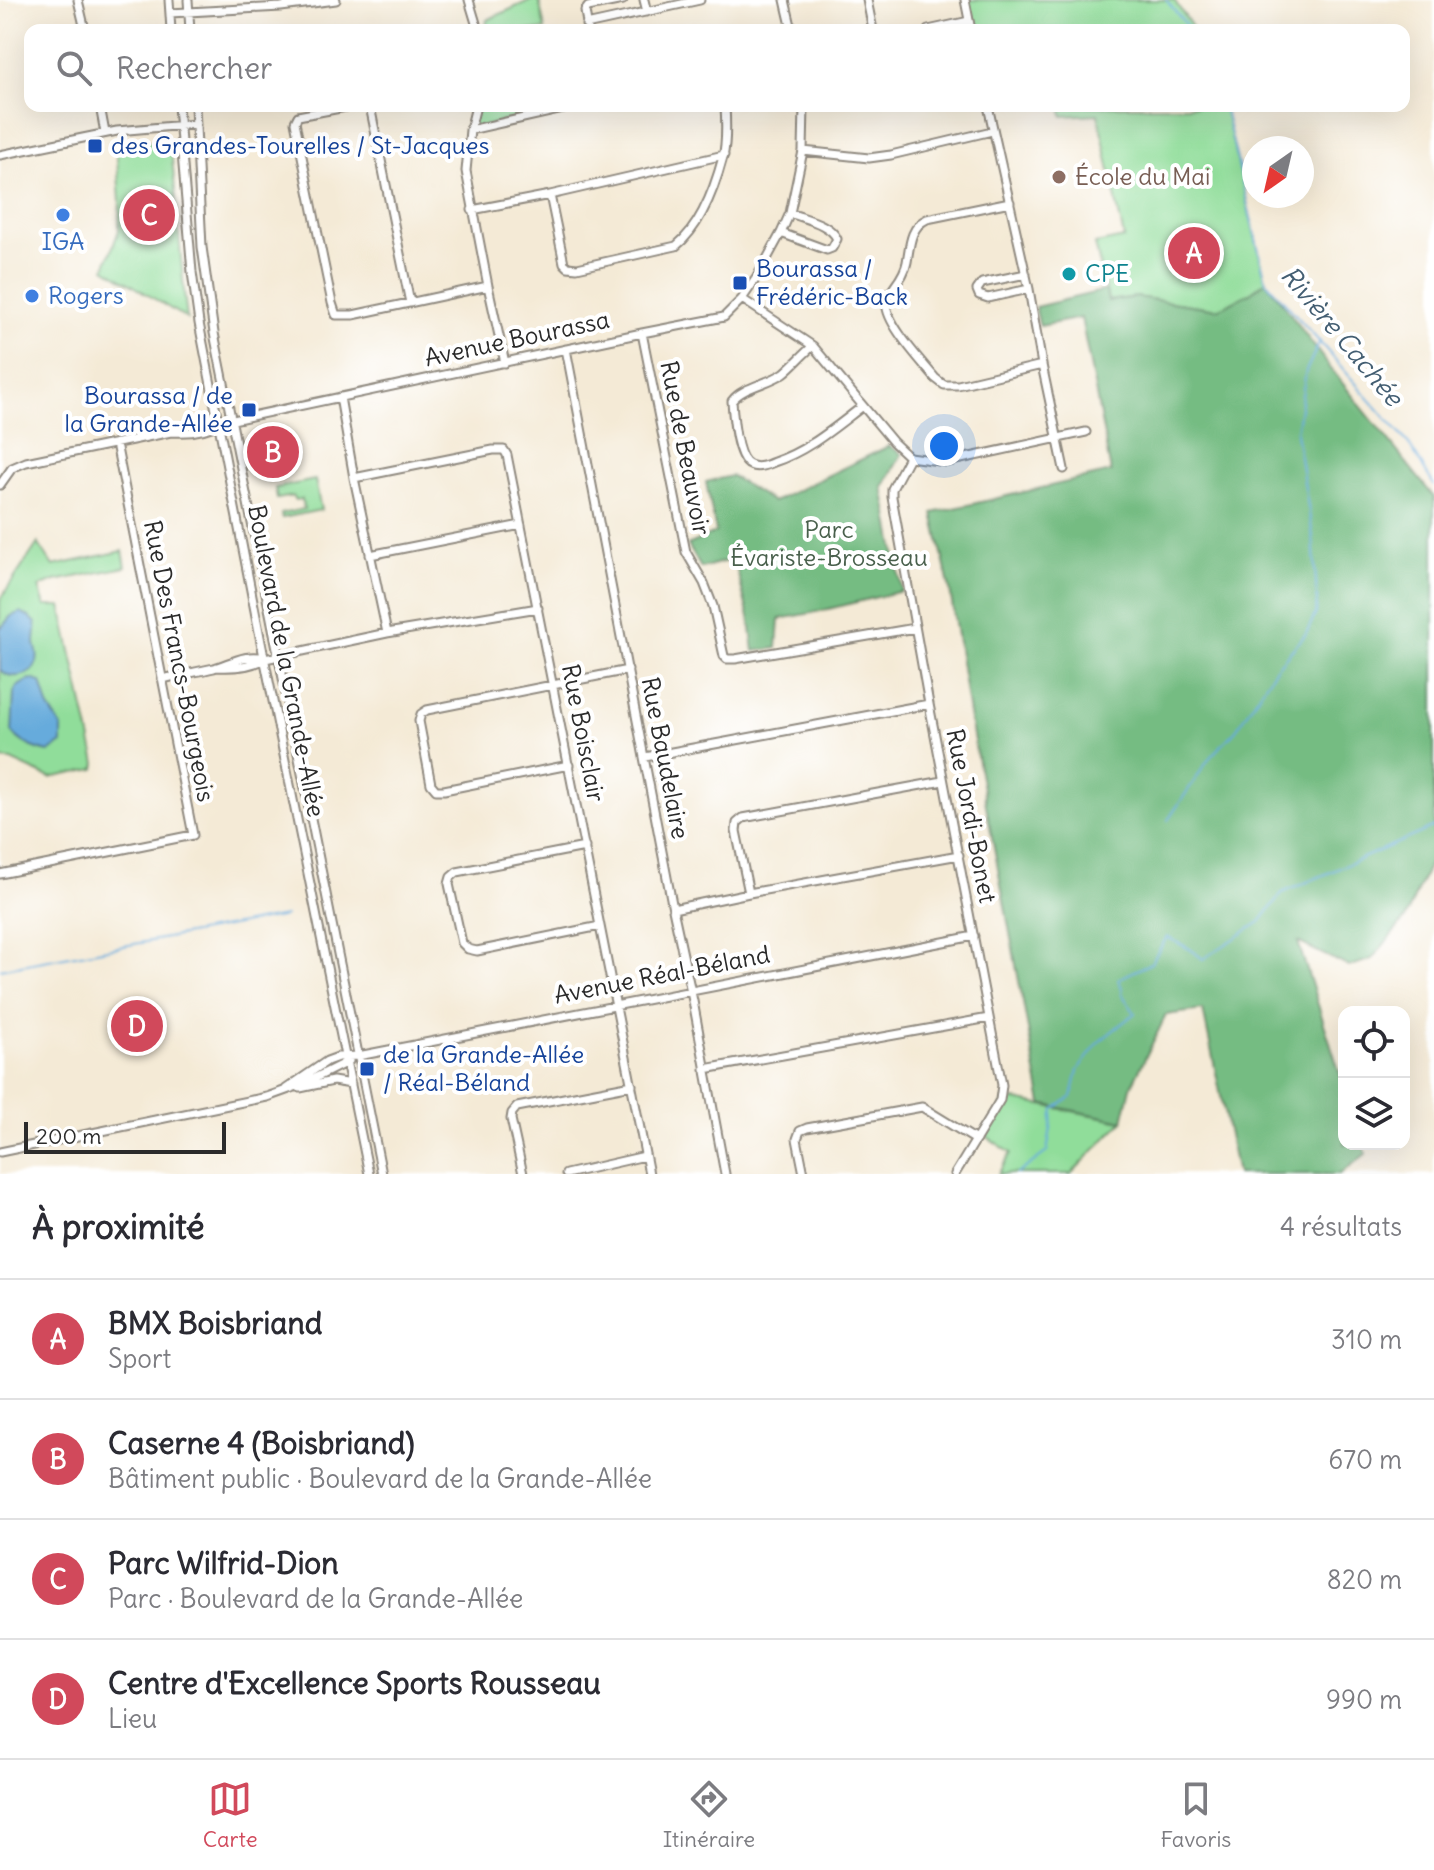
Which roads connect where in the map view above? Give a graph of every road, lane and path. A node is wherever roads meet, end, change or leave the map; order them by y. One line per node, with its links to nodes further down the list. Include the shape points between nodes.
1 (78, 0): 16 (street)
2 (169, 0): 14 (street)
3 (188, 0): 12 (street)
4 (336, 0): 12 (street)
5 (469, 0): 19 (street)
6 (623, 0): 20 (street, via 588,7)
7 (644, 0): 13 (street)
8 (700, 0): 13 (street)
9 (785, 0): 22 (street)
10 (867, 0): 23 (street)
11 (965, 0): 15 (street)
12 (189, 12): 14 (street); 18 (street)
13 (647, 12): 21 (street)
14 (170, 13): 17 (street)
15 (969, 21): 24 (street); 25 (street)
16 (84, 24)
17 (171, 24)
18 (190, 24)
19 (476, 24)
20 (587, 24)
21 (602, 24)
22 (791, 24)
23 (872, 24)
24 (955, 24)
25 (970, 24)
26 (101, 112): 40 (street)
27 (179, 112): 37 (street, Boulevard de la Grande-Allée)
28 (195, 112): 36 (street, Boulevard de la Grande-Allée)
29 (319, 112): 53 (street, via 298,116 295,122 336,315)
30 (371, 112): 53 (street)
31 (474, 112): 38 (street)
32 (550, 112): 38 (street)
33 (725, 112): 43 (street)
34 (804, 112): 41 (street, Avenue Bourassa)
35 (989, 112): 39 (street)
36 (196, 124): 37 (street); 61 (street, Boulevard de la Grande-Allée, via 202,247)
37 (180, 125): 40 (street); 62 (street, Boulevard de la Grande-Allée, via 195,295)
38 (470, 130): 46 (street, via 466,171)
39 (992, 131): 41 (street, via 869,158); 45 (street)
40 (105, 133): 42 (street)
41 (803, 151): 47 (street, Avenue Bourassa)
42 (0, 155)
43 (724, 155): 44 (street); 44 (street, via 709,197 688,236 676,246 568,267)
44 (550, 195): 46 (street)
45 (1010, 202): 49 (street); 58 (street, via 920,222 885,309 944,385)
46 (472, 210): 50 (street)
47 (790, 213): 48 (street, Avenue Bourassa); 48 (street, via 828,228 837,239 827,250)
48 (781, 233): 52 (street, Avenue Bourassa)
49 (1026, 274): 51 (street); 51 (street, via 982,283 977,290 988,298)
50 (488, 286): 53 (street); 57 (street)
51 (1029, 289): 58 (street)
52 (742, 299): 54 (street, Avenue Bourassa, via 724,317); 55 (street)
53 (410, 303)
54 (642, 333): 56 (street, Avenue Bourassa); 73 (street, Rue de Beauvoir, via 686,552 713,606 724,656 735,659)
55 (813, 346): 60 (street); 60 (street, via 784,373 732,401 741,456 759,467 792,456)
56 (566, 349): 57 (street, Avenue Bourassa); 77 (street, Rue Baudelaire)
57 (505, 363): 59 (street, Avenue Bourassa)
58 (1042, 365): 64 (street)
59 (340, 397): 61 (street, Avenue Bourassa); 68 (street)
60 (863, 406): 66 (street)
61 (231, 420): 62 (street, Avenue Bourassa); 75 (street, Boulevard de la Grande-Allée)
62 (219, 423): 65 (street); 76 (street, Boulevard de la Grande-Allée)
63 (1086, 432): 64 (street)
64 (1057, 438): 66 (street, via 947,462); 67 (street)
65 (116, 443): 69 (street, via 22,463); 78 (street, Rue Des Francs-Bourgeois)
66 (909, 457): 73 (street, Rue Jordi-Bonet, via 892,497)
67 (1064, 469)
68 (354, 478): 70 (street, Rue Boisclair, via 504,450); 71 (street)
69 (0, 485)
70 (521, 525): 71 (street); 72 (street, Rue Boisclair)
71 (370, 555): 74 (street)
72 (538, 608): 74 (street); 79 (street, Rue Boisclair)
73 (915, 628): 80 (street, Rue Jordi-Bonet)
74 (387, 633): 75 (street)
75 (278, 656): 76 (street); 94 (street, Boulevard de la Grande-Allée)
76 (265, 659): 78 (street); 95 (street, Boulevard de la Grande-Allée)
77 (628, 670): 79 (street); 81 (street, Rue Baudelaire)
78 (162, 679): 86 (street, Rue Des Francs-Bourgeois, via 193,835)
79 (553, 685): 82 (street, Rue Boisclair); 82 (street, via 427,710 419,721 425,758 436,790)
80 (929, 704): 81 (street); 83 (street, Rue Jordi-Bonet)
81 (645, 757): 88 (street, Rue Baudelaire)
82 (569, 765): 84 (street, Rue Boisclair)
83 (943, 781): 85 (street, Rue Jordi-Bonet); 87 (street, via 743,818 736,831)
84 (585, 847): 89 (street, Rue Boisclair); 89 (street, via 457,872 449,884 462,943 468,949)
85 (959, 855): 87 (street); 90 (street, Rue Jordi-Bonet)
86 (0, 874)
87 (749, 893): 88 (street)
88 (673, 909): 91 (street, Rue Baudelaire)
89 (600, 926): 92 (street, Rue Boisclair)
90 (974, 936): 91 (street, Avenue Réal-Béland); 93 (street, Rue Jordi-Bonet)
91 (691, 990): 92 (street, Avenue Réal-Béland); 96 (street, Rue Baudelaire)
92 (615, 1005): 94 (street, Avenue Réal-Béland); 98 (street, Rue Boisclair)
93 (989, 1018): 96 (street); 100 (street, Rue Jordi-Bonet, via 1002,1085 1000,1100)
94 (358, 1056): 95 (street, Avenue Réal-Béland); 104 (street, Boulevard de la Grande-Allée)
95 (346, 1059): 97 (street, Boulevard de la Grande-Allée); 99 (street, via 327,1061)
96 (705, 1069): 108 (street, Rue Baudelaire)
97 (351, 1084): 99 (street, via 333,1081); 103 (street, Boulevard de la Grande-Allée)
98 (632, 1085): 102 (street, Rue Boisclair); 105 (street, via 517,1107 511,1119)
99 (286, 1089): 101 (street)
100 (976, 1140): 109 (street, via 922,1107 807,1128 797,1139); 110 (street, Rue Jordi-Bonet)
101 (0, 1152)
102 (645, 1156): 106 (street); 107 (street, Rue Boisclair)
103 (369, 1174)
104 (382, 1174)
105 (523, 1174)
106 (566, 1174)
107 (649, 1174)
108 (725, 1174)
109 (804, 1174)
110 (955, 1174)

